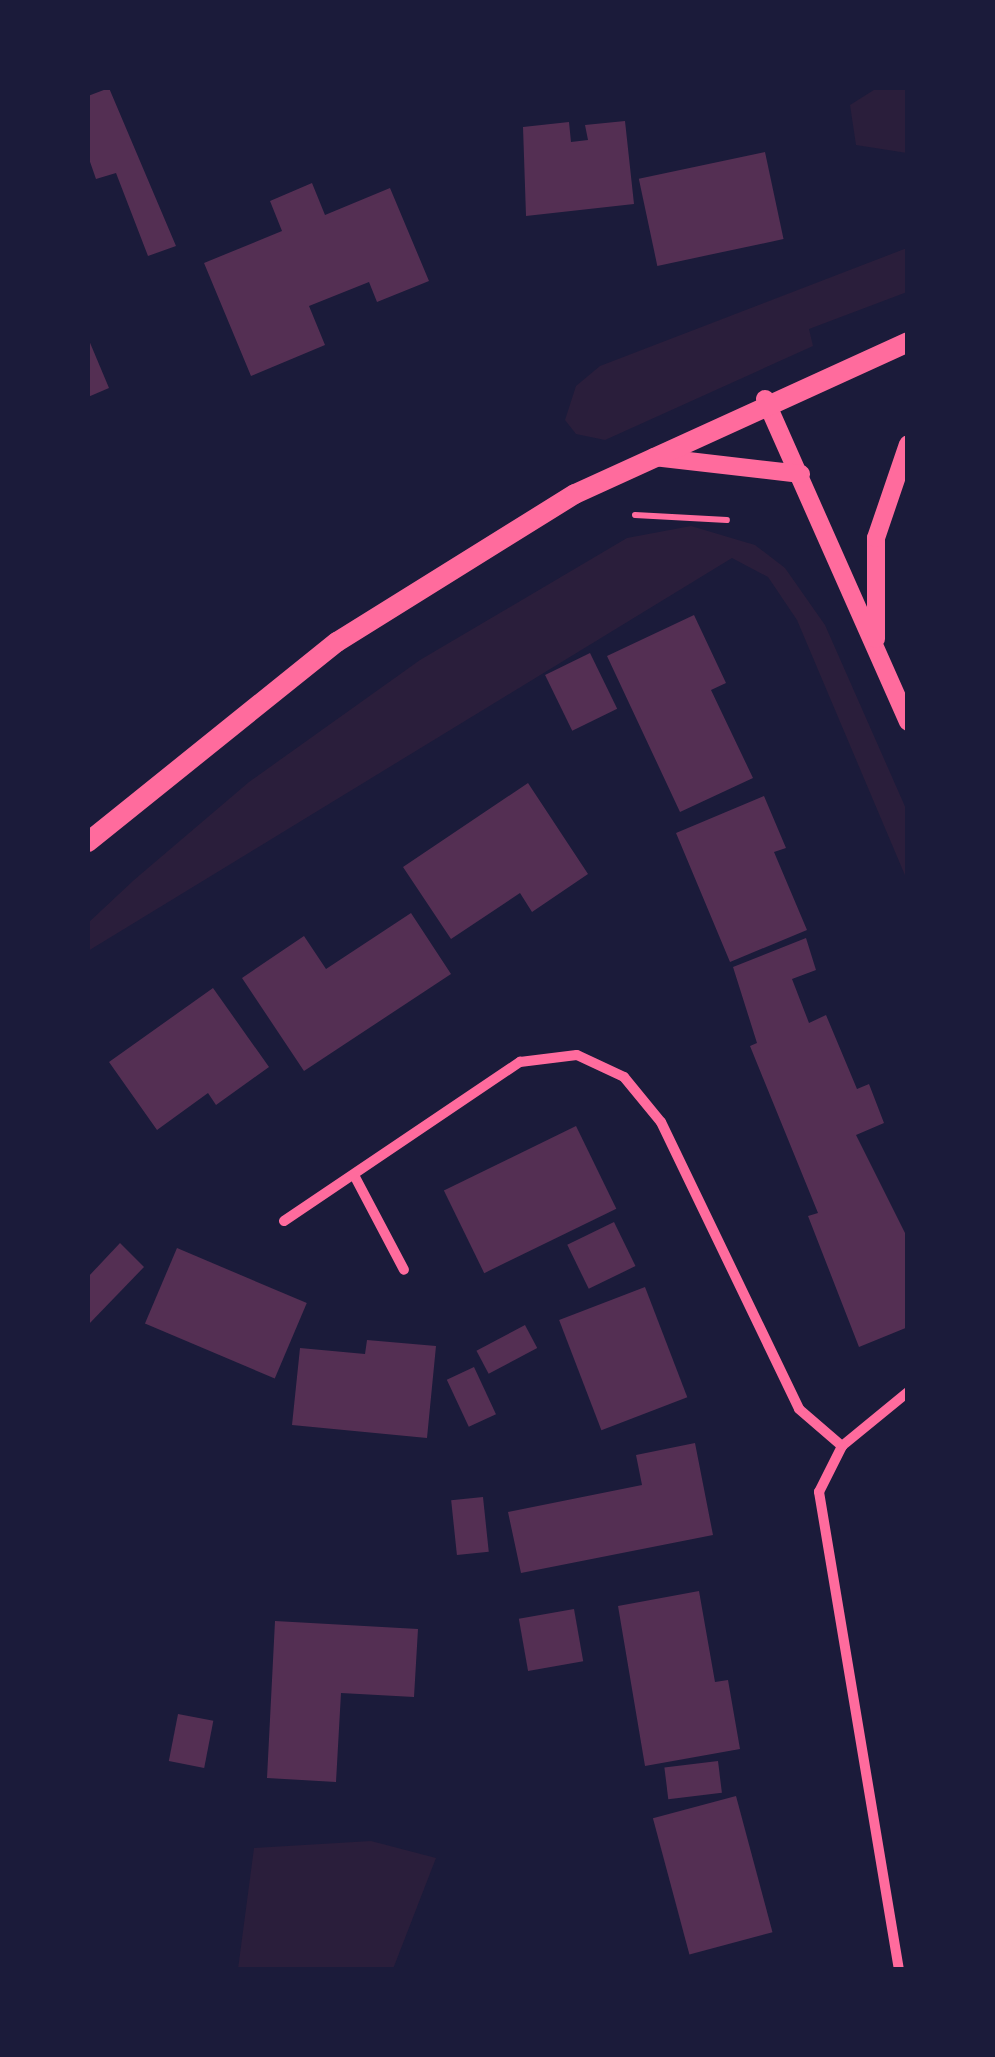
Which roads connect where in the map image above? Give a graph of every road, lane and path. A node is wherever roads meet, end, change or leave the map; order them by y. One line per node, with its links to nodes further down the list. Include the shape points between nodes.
1 (908, 342): 2 (main road)
2 (765, 400): 4 (main road); 5 (street)
3 (908, 444): 8 (street, via 876,538)
4 (654, 456): 5 (street); 10 (main road, via 575,494 337,642)
5 (801, 474): 8 (street)
6 (728, 520): 7 (path, via 686,512)
7 (614, 522)
8 (876, 652): 9 (street)
9 (908, 722)
10 (88, 842)
11 (354, 1175): 12 (street); 13 (street); 15 (street, via 520,1062 577,1055 624,1077 661,1122 799,1408)
12 (284, 1221)
13 (404, 1270)
14 (908, 1392): 15 (street)
15 (842, 1446): 16 (street, via 820,1492)
16 (899, 1970)

